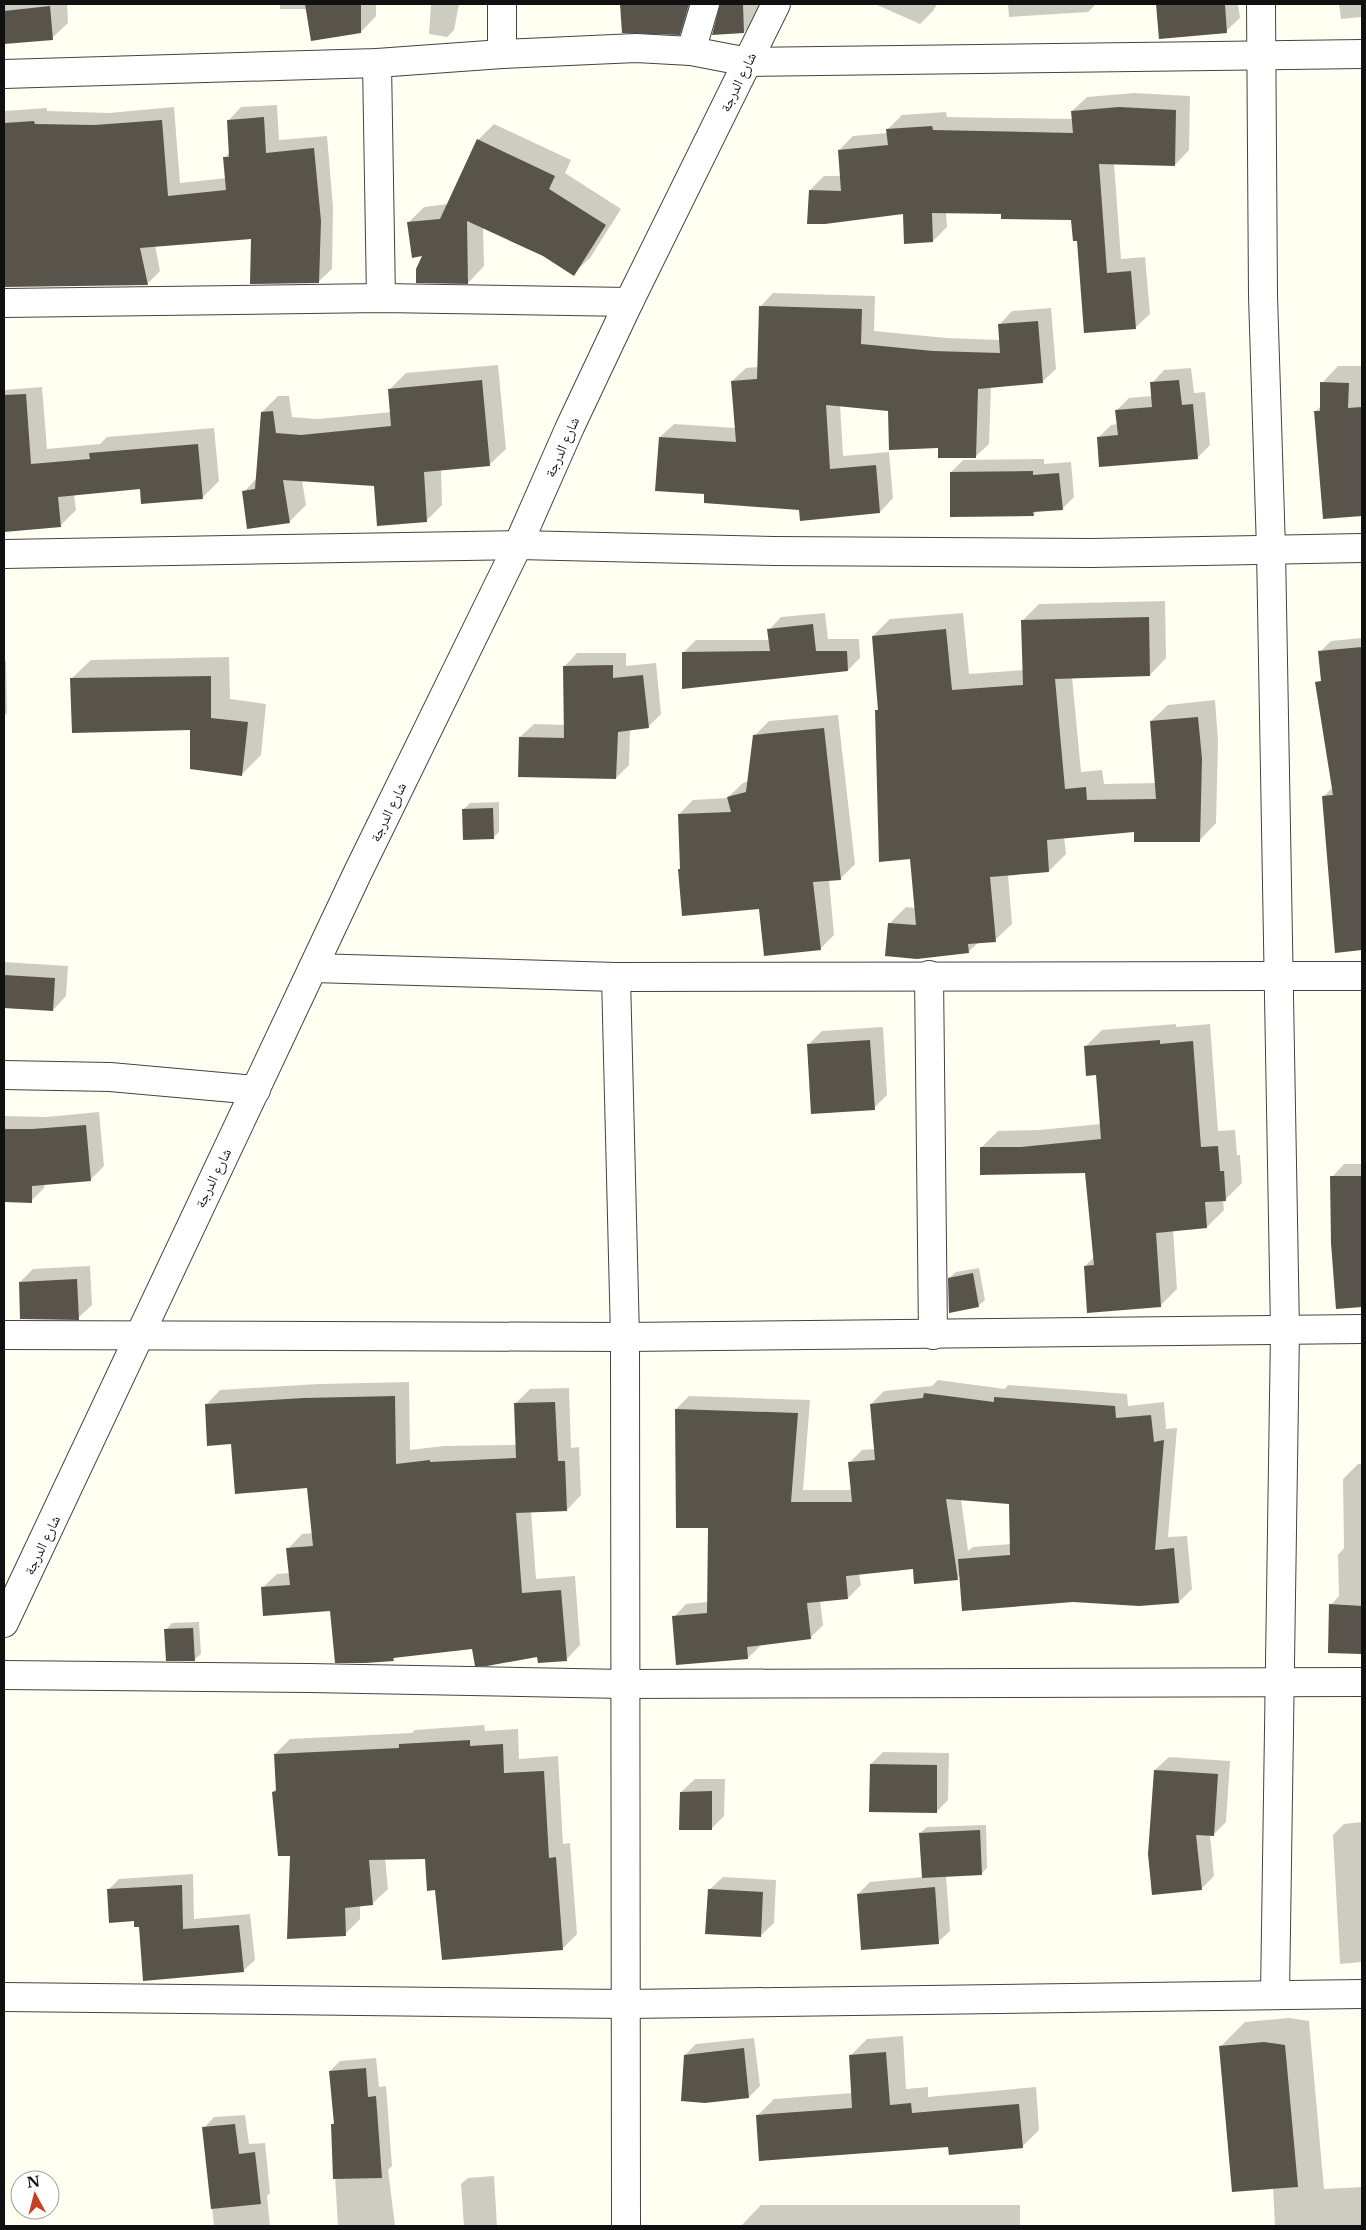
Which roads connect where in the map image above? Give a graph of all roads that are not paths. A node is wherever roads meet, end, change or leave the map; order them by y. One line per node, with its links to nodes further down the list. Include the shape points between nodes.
1 (502, 4): 6 (street)
2 (705, 4): 5 (street)
3 (776, 4): 9 (street, شارع الدرجة)
4 (1261, 4): 8 (street)
5 (691, 52): 6 (street, via 636,48); 9 (street)
6 (502, 54): 10 (street)
7 (1362, 54): 8 (street)
8 (1261, 56): 9 (street); 17 (street, via 1263,296)
9 (748, 62): 13 (street, شارع الدرجة)
10 (377, 63): 11 (street); 12 (street)
11 (4, 74)
12 (381, 298): 13 (street); 14 (street)
13 (629, 302): 15 (street, شارع الدرجة)
14 (4, 303)
15 (518, 545): 17 (street, via 1082,553); 18 (street); 19 (street, شارع الدرجة)
16 (1362, 548): 17 (street)
17 (1271, 549): 21 (street)
18 (4, 554)
19 (313, 968): 23 (street); 25 (street, شارع الدرجة)
20 (929, 976): 21 (street); 23 (street); 30 (street)
21 (1278, 976): 22 (street); 27 (street)
22 (1362, 976)
23 (616, 977): 31 (street)
24 (4, 1075): 25 (street, via 110,1077)
25 (256, 1090): 28 (street, شارع الدرجة)
26 (1362, 1329): 27 (street)
27 (1285, 1331): 30 (street); 34 (street)
28 (142, 1334): 29 (street); 31 (street); 32 (street, شارع الدرجة)
29 (4, 1335)
30 (933, 1336): 31 (street)
31 (625, 1337): 36 (street)
32 (4, 1623)
33 (4, 1675): 36 (street)
34 (1281, 1682): 35 (street); 36 (street); 38 (street)
35 (1362, 1682)
36 (624, 1684): 40 (street)
37 (1362, 1994): 38 (street)
38 (1275, 1995): 40 (street)
39 (4, 1997): 40 (street)
40 (626, 2004): 41 (street)
41 (626, 2226)

